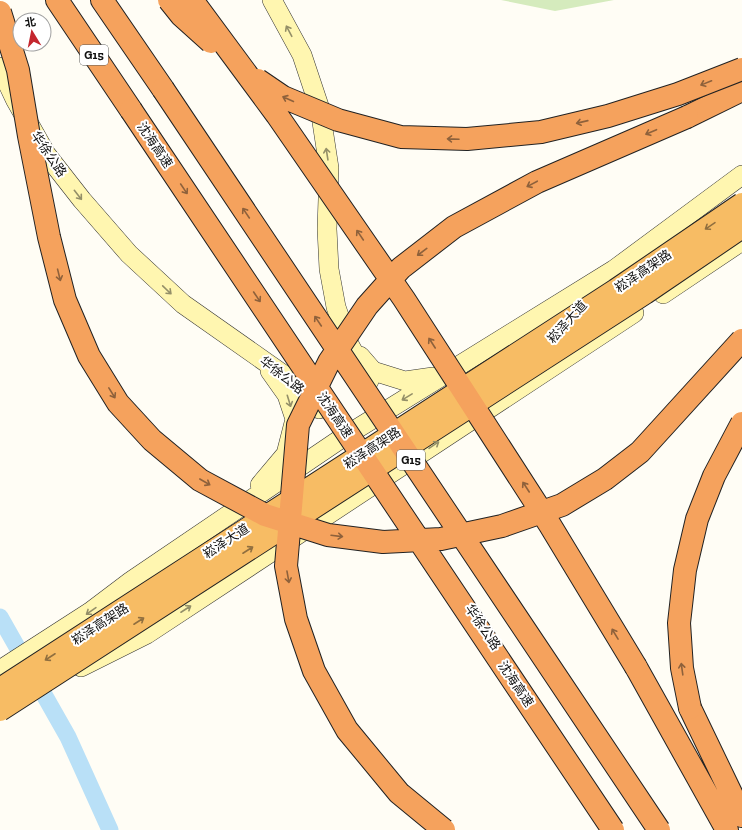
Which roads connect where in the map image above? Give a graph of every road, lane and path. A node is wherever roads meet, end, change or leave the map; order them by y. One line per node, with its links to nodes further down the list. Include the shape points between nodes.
1 (57, 0): 34 (highway, 沈海高速 / G15, one-way to 34, bridge)
2 (102, 0): 37 (highway, G15, one-way to 2, bridge)
3 (169, 0): 8 (highway, one-way to 3, bridge, via 678,94 608,116 541,132 467,139 401,136 338,120 283,97 234,64 181,15)
4 (192, 0): 38 (highway, one-way to 4, bridge, via 639,674 546,519 404,299 277,115)
5 (272, 0): 16 (main road, one-way to 5, via 336,308 329,269 329,168 320,109 302,55)
6 (0, 12): 15 (highway, one-way to 15, bridge, via 18,70 32,151 65,300 88,356 118,404 152,440 200,480 265,515 328,535 383,542 441,538 479,531 502,526 562,505 605,479 640,452)
7 (0, 67): 17 (main road, 华徐公路, one-way to 17, via 46,154 129,254 183,304)
8 (742, 69)
9 (742, 90): 33 (highway, one-way to 33, bridge, via 687,117 536,182 454,227 401,268 367,306 329,362 298,425 286,566 296,619 314,671 347,730 399,793)
10 (742, 176): 14 (main road, 崧泽大道)
11 (742, 204): 29 (highway, 崧泽高架路, one-way to 29, bridge, via 616,290)
12 (742, 227): 30 (highway, 崧泽高架路, one-way to 12, bridge, via 645,293)
13 (742, 241): 24 (main road, 崧泽大道, one-way to 13)
14 (615, 269): 18 (main road); 22 (main road, 崧泽大道, via 547,345)
15 (742, 340)
16 (349, 344): 18 (main road, via 374,371 404,381); 19 (main road)
17 (260, 357): 21 (main road, 华徐公路, via 301,387); 26 (main road, one-way to 26, via 288,395 295,419 286,454 258,488)
18 (440, 376): 19 (main road, one-way to 19)
19 (385, 410): 21 (main road); 22 (main road); 23 (main road, 崧泽大道)
20 (742, 423): 32 (highway, one-way to 20, bridge, via 690,708 682,668 679,623 685,570 697,519 714,476)
21 (342, 438): 23 (main road, 华徐公路); 26 (main road)
22 (400, 440): 24 (main road); 25 (main road, 崧泽大道)
23 (356, 457): 25 (main road, 华徐公路); 28 (main road, 崧泽大道, via 131,603)
24 (412, 460): 25 (main road, 崧泽大道); 36 (main road, via 472,558)
25 (378, 483): 28 (main road, 崧泽大道, one-way to 25, via 147,634); 35 (main road, 华徐公路, via 447,573)
26 (131, 581): 27 (main road, one-way to 27, via 90,612)
27 (3, 668)
28 (66, 675): 31 (main road, 崧泽大道)
29 (0, 689)
30 (0, 710)
31 (0, 718)
32 (742, 816)
33 (444, 830)
34 (613, 830)
35 (619, 830)
36 (654, 830)
37 (659, 830)
38 (727, 830)

